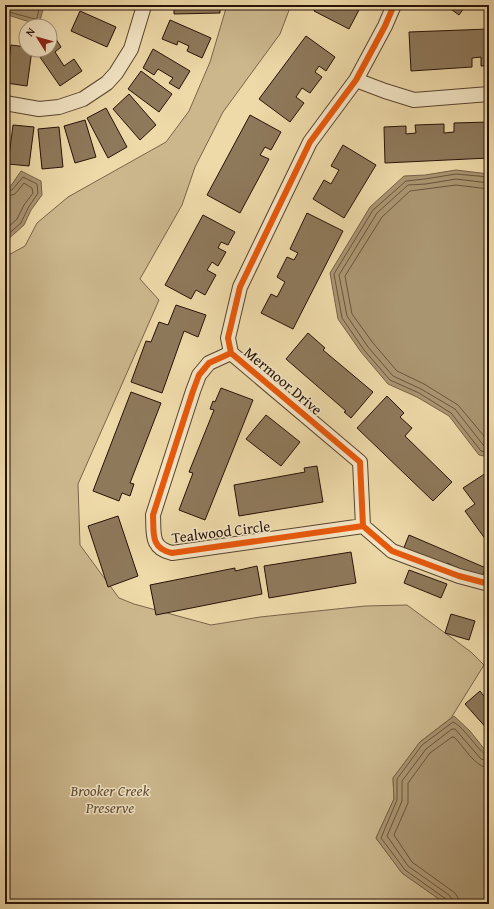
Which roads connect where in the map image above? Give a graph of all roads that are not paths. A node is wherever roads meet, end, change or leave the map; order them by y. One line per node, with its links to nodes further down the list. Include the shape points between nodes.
1 (394, 5): 3 (street, Mermoor Drive)
2 (144, 6): 5 (street, via 131,49 107,83 83,99 59,107 39,109)
3 (356, 80): 4 (street, via 414,100); 6 (street, Mermoor Drive, via 310,142 240,287 228,338)
4 (489, 94)
5 (5, 103)
6 (230, 353): 7 (street, Mermoor Drive, via 360,462); 7 (street, Tealwood Circle, via 209,363 200,375 193,392 153,515 156,544 164,551 172,553)
7 (363, 526): 8 (street, via 392,551 459,576)
8 (489, 584)

